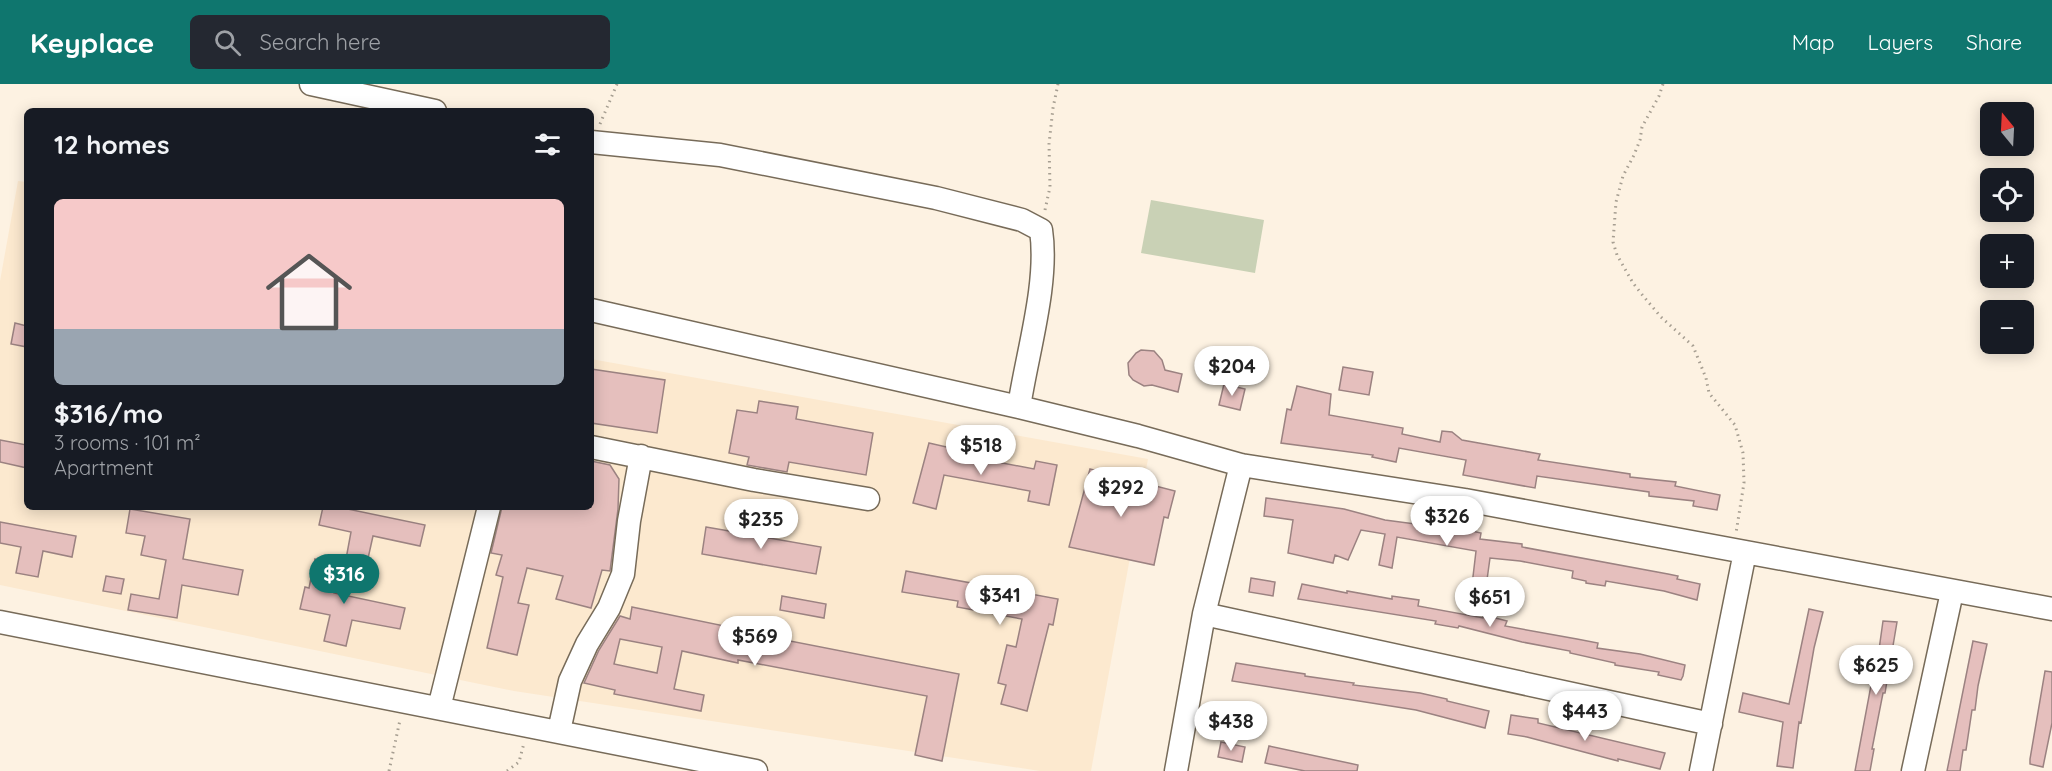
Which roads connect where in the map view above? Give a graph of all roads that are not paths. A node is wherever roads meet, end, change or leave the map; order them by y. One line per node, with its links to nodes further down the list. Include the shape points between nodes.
1 (311, 84): 2 (street)
2 (421, 108)
3 (594, 137): 5 (street, via 720,155 936,198 1022,220 1041,230 1039,296)
4 (594, 311): 5 (street)
5 (1019, 407): 8 (street)
6 (594, 448): 7 (street)
7 (641, 456): 9 (street, via 754,480); 18 (street, via 622,574 609,608 570,681)
8 (1242, 465): 11 (street, via 1465,500); 14 (street)
9 (868, 498)
10 (488, 510): 16 (street)
11 (1739, 550): 12 (street); 17 (street)
12 (1952, 592): 13 (street); 22 (street)
13 (2052, 609)
14 (1204, 614): 17 (street); 20 (street)
15 (0, 622): 16 (street)
16 (439, 708): 18 (street)
17 (1711, 724): 21 (street)
18 (559, 731): 19 (street)
19 (756, 771)
20 (1176, 771)
21 (1701, 771)
22 (1913, 771)

